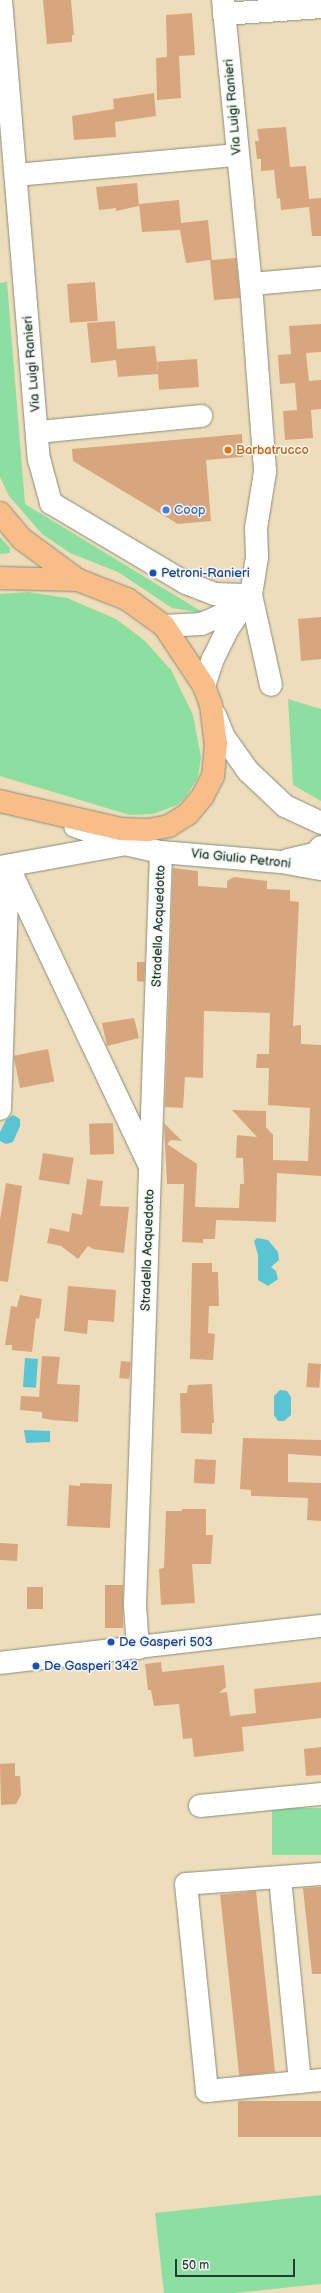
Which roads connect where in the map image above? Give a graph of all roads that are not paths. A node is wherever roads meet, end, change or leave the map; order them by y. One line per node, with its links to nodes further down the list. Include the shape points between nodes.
1 (224, 7): 2 (street); 6 (street, Via Luigi Ranieri)
2 (321, 7)
3 (1, 12): 5 (street, Via Luigi Ranieri)
4 (0, 80): 5 (street)
5 (10, 101): 7 (street, Via Luigi Ranieri)
6 (237, 155): 7 (street); 9 (street, Via Luigi Ranieri)
7 (16, 175): 11 (street, Via Luigi Ranieri)
8 (321, 278): 9 (street)
9 (250, 284): 15 (street, Via Luigi Ranieri, via 265,472 256,528 257,557)
10 (200, 416): 11 (street)
11 (38, 432): 15 (street, Via Luigi Ranieri, via 39,459 51,503 186,583 215,594)
12 (0, 513): 14 (main road, via 22,539)
13 (0, 578): 14 (main road)
14 (78, 580): 16 (main road, via 127,599)
15 (251, 595): 16 (street, via 216,618 201,624); 17 (street, Via Luigi Ranieri); 18 (street, via 227,630 212,659)
16 (164, 626): 18 (main road)
17 (271, 685)
18 (208, 695): 20 (main road, via 216,743 213,776 203,796 188,814 169,826 148,830 121,829); 21 (street, via 224,737 248,771 285,806)
19 (0, 800): 20 (main road)
20 (38, 811): 22 (street)
21 (320, 824)
22 (125, 844): 24 (street, Via Giulio Petroni); 26 (street)
23 (321, 847): 25 (street, via 315,854)
24 (161, 852): 25 (street, Via Giulio Petroni); 29 (street, Stradella Acquedotto)
25 (281, 862): 27 (street, Via Giulio Petroni)
26 (3, 867): 28 (street, via 7,896); 29 (street)
27 (321, 869)
28 (0, 1109)
29 (151, 1169): 31 (street, Stradella Acquedotto, via 135,1605)
30 (321, 1626): 31 (street)
31 (138, 1648): 32 (street)
32 (0, 1663)
33 (321, 1794): 34 (street)
34 (200, 1806)
35 (321, 1874): 36 (street)
36 (280, 1878): 37 (street); 37 (street, via 186,1884 207,2091)
37 (311, 2081)

